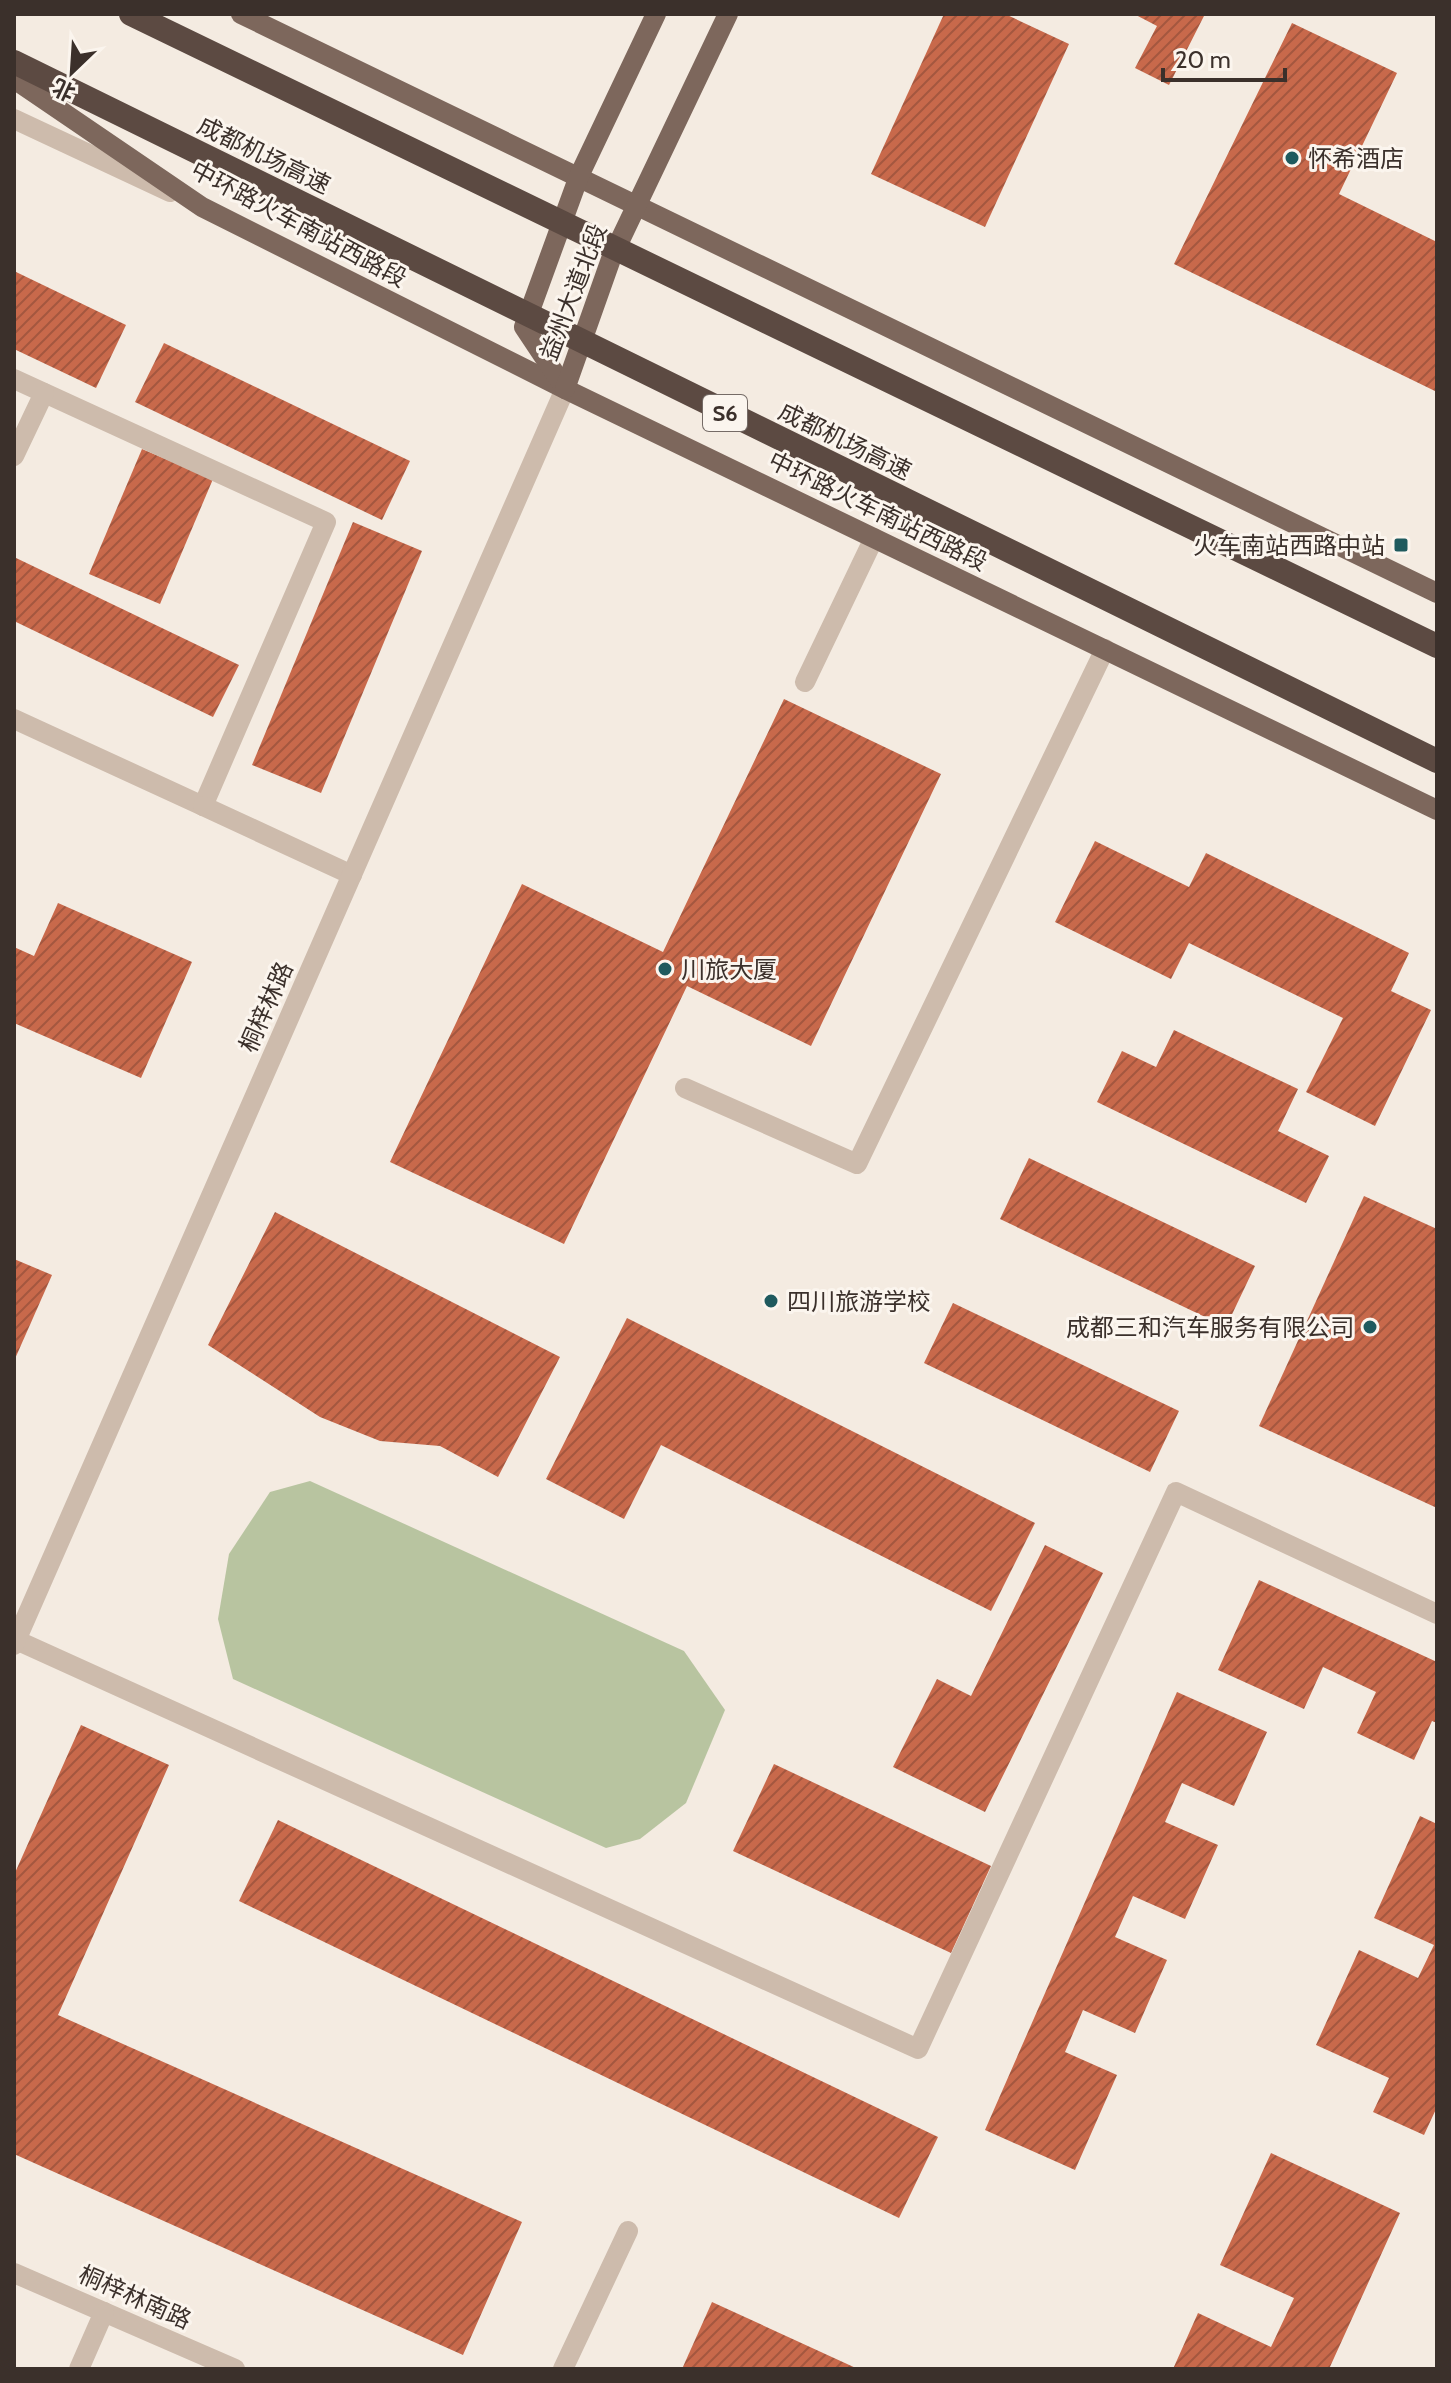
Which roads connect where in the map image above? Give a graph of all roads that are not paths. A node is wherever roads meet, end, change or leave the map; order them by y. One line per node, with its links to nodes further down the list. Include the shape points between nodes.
1 (131, 14): 17 (highway, bridge)
2 (656, 14): 8 (main road, 益州大道北段)
3 (728, 14): 9 (main road, 益州大道北段)
4 (245, 15): 8 (main road)
5 (14, 62): 21 (highway, 成都机场高速 / S6, bridge)
6 (14, 79): 10 (main road, 中环路火车南站西路段)
7 (14, 119): 10 (street)
8 (579, 176): 9 (main road); 12 (main road, 益州大道北段, via 524,327)
9 (636, 203): 12 (main road, 益州大道北段); 16 (main road)
10 (202, 207): 12 (main road, 中环路火车南站西路段)
11 (14, 379): 13 (street)
12 (565, 389): 15 (main road, 中环路火车南站西路段); 24 (street, 桐梓林路)
13 (44, 393): 14 (street); 22 (street, via 326,522)
14 (14, 456)
15 (874, 538): 18 (main road, 中环路火车南站西路段); 19 (street)
16 (1437, 593)
17 (1437, 646)
18 (1105, 649): 23 (main road, 中环路火车南站西路段); 25 (street, via 857,1164)
19 (805, 682)
20 (14, 719): 22 (street)
21 (1437, 761)
22 (203, 806): 24 (street)
23 (1437, 810)
24 (352, 875): 27 (street, 桐梓林路)
25 (685, 1088)
26 (1437, 1614): 27 (street, via 1176,1492 918,2049)
27 (15, 1643)
28 (628, 2231): 33 (street)
29 (14, 2273): 30 (street, 桐梓林南路)
30 (104, 2312): 31 (street); 32 (street, 桐梓林南路)
31 (79, 2369)
32 (235, 2369)
33 (563, 2369)

